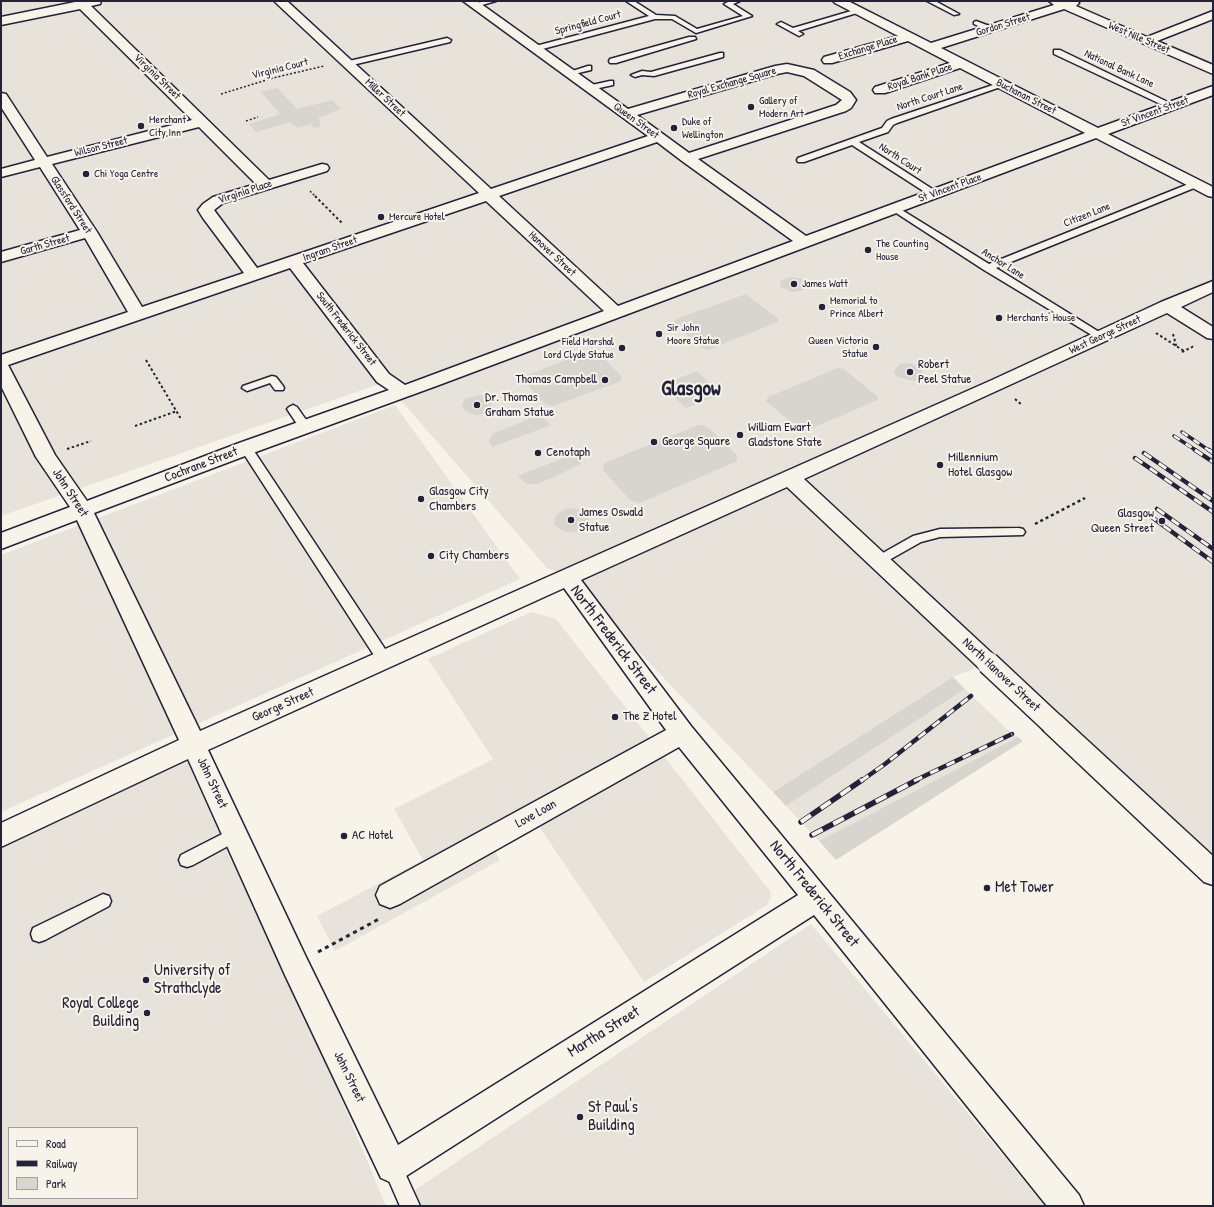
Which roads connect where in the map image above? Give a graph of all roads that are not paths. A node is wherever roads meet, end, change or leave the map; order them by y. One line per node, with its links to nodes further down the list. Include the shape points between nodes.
1 (100, 1): 10 (street)
2 (280, 1): 28 (street, Miller Street)
3 (493, 1): 8 (lane)
4 (629, 1): 14 (lane)
5 (738, 1): 14 (lane, Springfield Court, via 727,4 749,16 696,31 673,16)
6 (839, 1): 11 (street, Buchanan Street)
7 (930, 1): 12 (lane)
8 (472, 3): 23 (street, Queen Street)
9 (1066, 3): 18 (street, Gordon Street); 22 (street, West Nile Street)
10 (82, 4): 15 (street); 43 (street, Virginia Street)
11 (858, 11): 17 (lane, via 795,32); 19 (street, Buchanan Street)
12 (956, 14)
13 (1213, 15): 22 (street)
14 (655, 17): 23 (lane, Springfield Court)
15 (1, 21)
16 (976, 23): 18 (lane)
17 (780, 24)
18 (989, 29): 24 (street, Gordon Street)
19 (908, 37): 24 (street, Buchanan Street); 31 (street, Exchange Place)
20 (692, 39): 27 (lane)
21 (447, 40): 28 (lane)
22 (1146, 40): 32 (street, West Nile Street)
23 (535, 48): 33 (street, Queen Street)
24 (929, 48): 29 (street, Buchanan Street)
25 (1057, 52): 41 (lane, National Bank Lane)
26 (720, 54): 34 (lane, via 651,74)
27 (614, 61)
28 (346, 63): 56 (street, Miller Street)
29 (960, 64): 36 (street, Buchanan Street); 40 (street, Royal Bank Place)
30 (588, 68): 33 (lane)
31 (797, 70): 40 (street, Royal Exchange Square, via 812,75 846,95); 42 (street, Royal Exchange Square, via 775,70)
32 (1213, 70)
33 (570, 73): 37 (street, Queen Street)
34 (635, 75)
35 (610, 83): 37 (lane)
36 (1002, 85): 44 (street, Buchanan Street); 46 (lane, North Court Lane, via 894,121 885,130)
37 (590, 88): 42 (street, Queen Street)
38 (1213, 90): 41 (street, St Vincent Street)
39 (1, 97): 49 (street, Glassford Street)
40 (849, 100): 47 (street, via 841,108)
41 (1172, 106): 44 (street, St Vincent Street)
42 (627, 114): 45 (street, Queen Street)
43 (201, 122): 49 (street, Wilson Street); 53 (street, Virginia Street)
44 (1096, 134): 52 (street, Buchanan Street); 55 (street, St Vincent Place)
45 (659, 137): 47 (street, Queen Street); 56 (street, Ingram Street)
46 (853, 142): 48 (lane, North Court Lane); 55 (lane, North Court)
47 (687, 158): 59 (street, Queen Street)
48 (801, 160)
49 (44, 162): 51 (street, Wilson Street); 58 (street, Glassford Street)
50 (322, 168): 53 (street, Virginia Place)
51 (1, 173)
52 (1196, 184): 54 (street, Buchanan Street); 62 (lane, Citizen Lane)
53 (266, 185): 63 (street, Virginia Place, via 218,200 211,203 206,210)
54 (1213, 193)
55 (934, 194): 57 (street, St Vincent Place)
56 (490, 195): 61 (street, Ingram Street); 66 (street, Hanover Street)
57 (894, 209): 59 (street, St Vincent Place); 62 (lane, Anchor Lane)
58 (89, 232): 60 (street, Garth Street); 67 (street, Glassford Street)
59 (804, 242): 66 (street)
60 (1, 257)
61 (293, 261): 63 (street, Ingram Street); 74 (street, South Frederick Street, via 384,378)
62 (987, 268): 69 (lane, Anchor Lane)
63 (254, 275): 67 (street, Ingram Street)
64 (1213, 286): 65 (street, West George Street)
65 (1167, 306): 68 (street); 69 (street, West George Street)
66 (615, 312): 74 (street)
67 (138, 315): 70 (street, Ingram Street)
68 (1213, 334)
69 (1100, 337): 78 (street, West George Street)
70 (1, 361)
71 (1, 368): 79 (street, John Street, via 46,457)
72 (247, 388): 73 (lane, via 272,379)
73 (279, 388)
74 (403, 392): 76 (street, Cochrane Street)
75 (293, 409): 76 (lane)
76 (305, 427): 77 (street, Cochrane Street)
77 (246, 448): 79 (street, Cochrane Street); 84 (lane)
78 (789, 477): 82 (street, North Hanover Street); 83 (street)
79 (83, 511): 81 (street, Cochrane Street); 86 (street, John Street)
80 (1019, 532): 82 (lane, via 940,533 913,541)
81 (1, 541)
82 (878, 561): 90 (street, North Hanover Street, bridge)
83 (567, 578): 84 (street, George Street); 85 (street, North Frederick Street)
84 (384, 659): 86 (street, George Street)
85 (682, 732): 91 (street, Love Loan); 92 (street, North Frederick Street)
86 (194, 745): 87 (street, John Street); 88 (street, George Street)
87 (236, 834): 89 (lane); 95 (street, John Street, via 295,965)
88 (1, 835)
89 (187, 860)
90 (1213, 872)
91 (390, 895)
92 (817, 898): 95 (street, Martha Street); 97 (street, North Frederick Street)
93 (103, 901): 94 (lane)
94 (39, 934)
95 (392, 1167): 96 (lane, John Street)
96 (410, 1206)
97 (1068, 1206)

